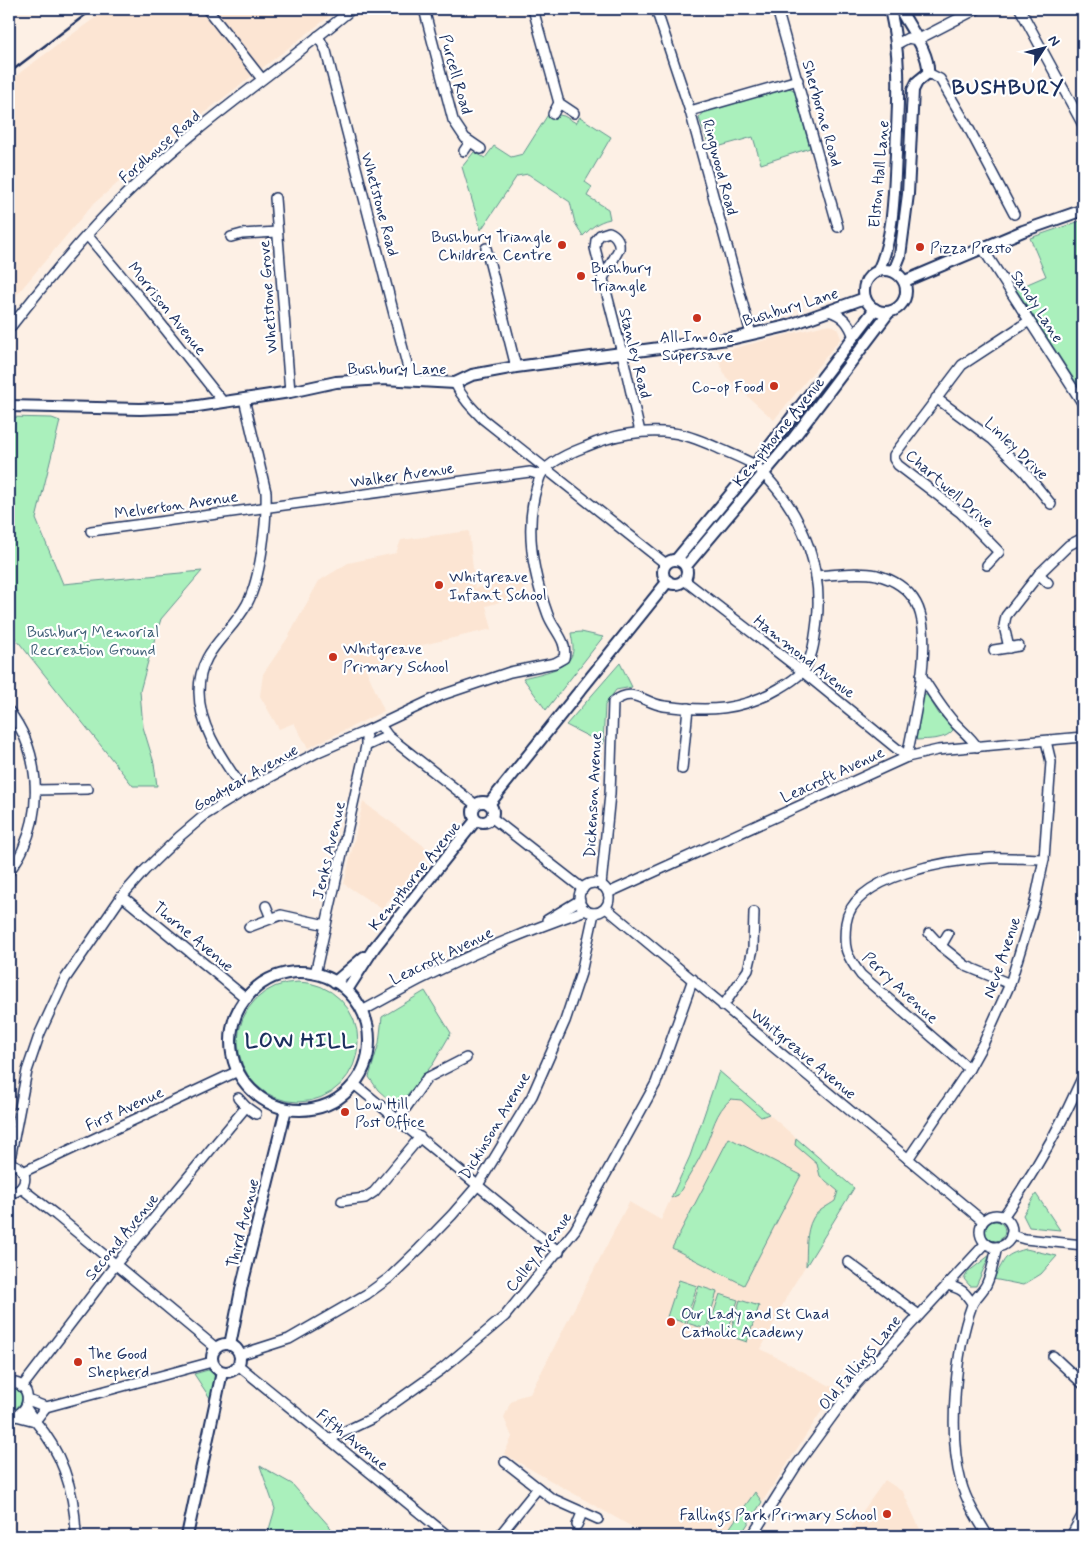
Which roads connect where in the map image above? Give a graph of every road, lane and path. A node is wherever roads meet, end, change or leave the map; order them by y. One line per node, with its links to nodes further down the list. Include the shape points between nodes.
1 (207, 9): 16 (street)
2 (352, 9): 11 (street, Fordhouse Road)
3 (424, 9): 24 (street, Purcell Road, via 453,120)
4 (533, 9): 19 (street)
5 (656, 9): 20 (street, Ringwood Road)
6 (777, 9): 17 (street, Sherborne Road)
7 (890, 9): 13 (street, Elston Hall Lane)
8 (900, 9): 12 (street)
9 (977, 9): 12 (street)
10 (1020, 9): 23 (street)
11 (318, 36): 16 (street, Fordhouse Road); 50 (street, Whetstone Road, via 326,51)
12 (917, 40): 13 (street, via 908,38); 14 (street, via 925,56)
13 (897, 44): 15 (street, Elston Hall Lane)
14 (928, 73): 18 (street); 29 (street, via 940,79)
15 (900, 78): 18 (street); 36 (street, Elston Hall Lane, via 894,192 885,255)
16 (262, 79): 32 (street, Fordhouse Road, via 154,168)
17 (798, 80): 20 (street); 30 (street, Sherborne Road)
18 (917, 82): 37 (street, Elston Hall Lane, via 912,100 908,194 900,256)
19 (559, 103): 21 (street); 22 (street)
20 (690, 111): 46 (street, Ringwood Road)
21 (574, 112)
22 (553, 114)
23 (1083, 125)
24 (470, 142): 25 (street, Purcell Road); 26 (street)
25 (481, 149)
26 (464, 151)
27 (275, 198): 31 (street, Whetstone Grove)
28 (1083, 210): 35 (street)
29 (1014, 214)
30 (838, 226)
31 (278, 232): 33 (street); 52 (street, Whetstone Grove)
32 (87, 234): 45 (street, Fordhouse Road); 55 (street, Morrison Avenue)
33 (231, 237)
34 (486, 248): 49 (street)
35 (983, 249): 39 (street); 44 (street, Sandy Lane)
36 (878, 271): 37 (street); 40 (street, via 866,280)
37 (894, 271): 39 (street)
38 (602, 280): 38 (street, Stanley Road, via 596,240 609,232 618,238 620,244); 48 (street, Stanley Road)
39 (905, 281): 43 (street, via 905,300 900,307)
40 (865, 298): 41 (street); 42 (street, Bushbury Lane)
41 (875, 310): 43 (street); 47 (street, Kempthorne Avenue)
42 (829, 312): 46 (street, Bushbury Lane); 47 (street, via 845,319)
43 (889, 312): 61 (street, Kempthorne Avenue)
44 (1029, 321): 53 (street, Chartwell Drive, via 962,365); 56 (street, Sandy Lane)
45 (9, 329)
46 (751, 334): 48 (street, Bushbury Lane)
47 (854, 337): 59 (street, Kempthorne Avenue)
48 (622, 353): 49 (street, Bushbury Lane); 58 (street, Stanley Road)
49 (516, 368): 51 (street, Bushbury Lane, via 472,375)
50 (411, 380): 51 (street, Bushbury Lane); 52 (street, Bushbury Lane, via 336,382)
51 (455, 383): 60 (street, via 468,404)
52 (290, 392): 54 (street, Bushbury Lane)
53 (936, 398): 62 (street, Linley Drive, via 993,440); 68 (street, Chartwell Drive, via 895,452 894,459 961,513 999,552)
54 (244, 399): 55 (street, Bushbury Lane); 63 (street, via 262,474)
55 (223, 402): 57 (street, Bushbury Lane, via 140,409)
56 (1083, 404)
57 (9, 406)
58 (640, 432): 59 (street, via 690,437); 60 (street, via 601,440 569,454)
59 (754, 465): 61 (street); 66 (street, Kempthorne Avenue)
60 (542, 473): 63 (street, Walker Avenue); 66 (street); 79 (street, Goodyear Avenue, via 531,513 533,561 549,619 565,645 564,658 442,695)
61 (764, 474): 67 (street, Kempthorne Avenue); 70 (street, via 792,510 807,542)
62 (1051, 504)
63 (266, 507): 64 (street, Melverton Avenue); 90 (street, via 253,592 236,622 210,651 199,693 206,726)
64 (90, 531)
65 (1083, 538): 69 (street, via 1069,545)
66 (671, 562): 67 (street, via 682,562); 71 (street, via 664,573)
67 (686, 566): 72 (street)
68 (987, 566)
69 (1038, 574): 73 (street); 74 (street, via 1006,616 1004,626 1014,647)
70 (816, 576): 75 (street, via 818,611 815,636); 76 (street, via 876,575 890,579 909,592 924,629)
71 (668, 580): 72 (street, via 677,583); 91 (street)
72 (684, 580): 75 (street, Hammond Avenue)
73 (1048, 583)
74 (994, 650)
75 (803, 672): 77 (street, via 772,693 751,702 710,710); 86 (street, Hammond Avenue)
76 (921, 674): 85 (street, via 938,702); 86 (street)
77 (688, 708): 87 (street); 97 (street, Dickenson Avenue, via 661,705 632,695 624,695 613,702 610,794)
78 (9, 711): 89 (street, via 26,741)
79 (380, 725): 80 (street, Goodyear Avenue); 81 (street)
80 (364, 732): 84 (street, Jenks Avenue); 90 (street, Goodyear Avenue)
81 (388, 736): 84 (street); 92 (street)
82 (1083, 737): 83 (street, Leacroft Avenue)
83 (1046, 741): 85 (street, Leacroft Avenue); 95 (street, Neve Avenue, via 1051,762)
84 (366, 746): 107 (street, Jenks Avenue)
85 (977, 747): 86 (street, Leacroft Avenue, via 938,750)
86 (907, 757): 99 (street, Leacroft Avenue)
87 (682, 769)
88 (88, 789): 89 (street)
89 (36, 790): 96 (street, via 28,836)
90 (244, 791): 100 (street, Goodyear Avenue, via 205,814)
91 (489, 804): 92 (street, via 482,802); 93 (street, via 493,810)
92 (476, 806): 94 (street, via 473,813)
93 (491, 817): 94 (street, via 484,822); 98 (street)
94 (476, 820): 113 (street, Kempthorne Avenue)
95 (1044, 859): 117 (street, Neve Avenue, via 1035,902); 123 (street, Perry Avenue, via 990,858 904,874 865,892 847,918 844,937 848,956 862,976)
96 (9, 872)
97 (601, 885): 98 (street); 99 (street)
98 (583, 888): 101 (street)
99 (608, 893): 103 (street)
100 (122, 896): 119 (street, Thorne Avenue); 134 (street, Goodyear Avenue, via 65,979 40,1033 26,1071)
101 (580, 900): 104 (street); 109 (street, Leacroft Avenue)
102 (266, 906): 106 (street)
103 (606, 908): 104 (street); 115 (street, Whitgreave Avenue)
104 (590, 912): 109 (street, Leacroft Avenue); 136 (street, Dickinson Avenue, via 581,973 564,1020 532,1096)
105 (754, 912): 120 (street, via 753,949 748,970)
106 (271, 918): 107 (street, via 287,916); 108 (street)
107 (326, 925): 114 (street, Jenks Avenue)
108 (249, 926)
109 (534, 928): 121 (street, Leacroft Avenue, via 419,980)
110 (929, 933): 112 (street)
111 (948, 934): 112 (street)
112 (940, 946): 117 (street, via 966,966)
113 (374, 948): 116 (street, Kempthorne Avenue); 118 (street, Kempthorne Avenue)
114 (315, 974): 116 (street); 119 (street, via 293,973 274,978 257,988)
115 (692, 979): 120 (street, Whitgreave Avenue); 146 (street, Colley Avenue, via 656,1083 575,1230)
116 (335, 982): 118 (street)
117 (1010, 984): 123 (street, Neve Avenue)
118 (347, 990): 121 (street)
119 (247, 999): 124 (street, via 239,1009 232,1028 231,1048)
120 (723, 1006): 133 (street, Whitgreave Avenue)
121 (362, 1011): 126 (street, via 369,1046 364,1066)
122 (466, 1058): 131 (street, via 427,1078)
123 (969, 1069): 133 (street, Neve Avenue)
124 (238, 1070): 129 (street, via 259,1097); 135 (street, First Avenue)
125 (1083, 1076): 140 (street, via 1031,1177)
126 (354, 1084): 129 (street, via 320,1108); 131 (street)
127 (238, 1098): 128 (street)
128 (246, 1107): 130 (street); 148 (street, Second Avenue)
129 (286, 1109): 152 (street, Third Avenue)
130 (256, 1114)
131 (398, 1119): 132 (street)
132 (420, 1137): 136 (street); 139 (street, via 374,1192 365,1198)
133 (908, 1159): 141 (street, Whitgreave Avenue)
134 (9, 1164): 135 (street)
135 (23, 1172): 137 (street, via 25,1180)
136 (478, 1185): 146 (street); 155 (street, Dickinson Avenue, via 389,1278 289,1339)
137 (21, 1188): 138 (street); 148 (street)
138 (9, 1193)
139 (342, 1201)
140 (1003, 1217): 141 (street, via 992,1215); 142 (street, via 1010,1224)
141 (983, 1221): 143 (street, via 980,1235)
142 (1011, 1235): 144 (street); 145 (street)
143 (986, 1243): 145 (street); 149 (street, Old Fallings Lane)
144 (1083, 1245)
145 (998, 1247): 150 (street, via 987,1285)
146 (559, 1252): 165 (street, Colley Avenue, via 505,1316 442,1369 373,1418)
147 (848, 1262): 151 (street)
148 (116, 1264): 153 (street); 160 (street, Second Avenue)
149 (947, 1285): 150 (street, via 960,1288); 151 (street, Old Fallings Lane)
150 (972, 1303): 177 (street, via 958,1365 955,1448 961,1484)
151 (919, 1315): 176 (street, Old Fallings Lane, via 855,1386 796,1466)
152 (230, 1345): 153 (street, via 222,1344); 155 (street, via 237,1350)
153 (216, 1348): 156 (street)
154 (1053, 1356): 159 (street)
155 (239, 1360): 157 (street, via 231,1371); 165 (street, Fifth Avenue)
156 (212, 1362): 157 (street); 162 (street)
157 (222, 1372): 173 (street)
158 (9, 1383): 160 (street, via 15,1382)
159 (1083, 1384)
160 (22, 1387): 161 (street, via 27,1394)
161 (27, 1404): 162 (street); 163 (street); 164 (street)
162 (46, 1407): 164 (street)
163 (12, 1417): 164 (street)
164 (35, 1421): 172 (street, via 58,1453 64,1468 73,1497)
165 (329, 1439): 174 (street, Fifth Avenue)
166 (505, 1462): 167 (street)
167 (538, 1488): 168 (street); 175 (street)
168 (582, 1513): 170 (street); 171 (street)
169 (1083, 1514): 178 (street)
170 (598, 1519)
171 (577, 1525)
172 (76, 1536)
173 (187, 1536)
174 (448, 1536)
175 (499, 1536)
176 (752, 1536)
177 (988, 1536)
178 (1071, 1536)

